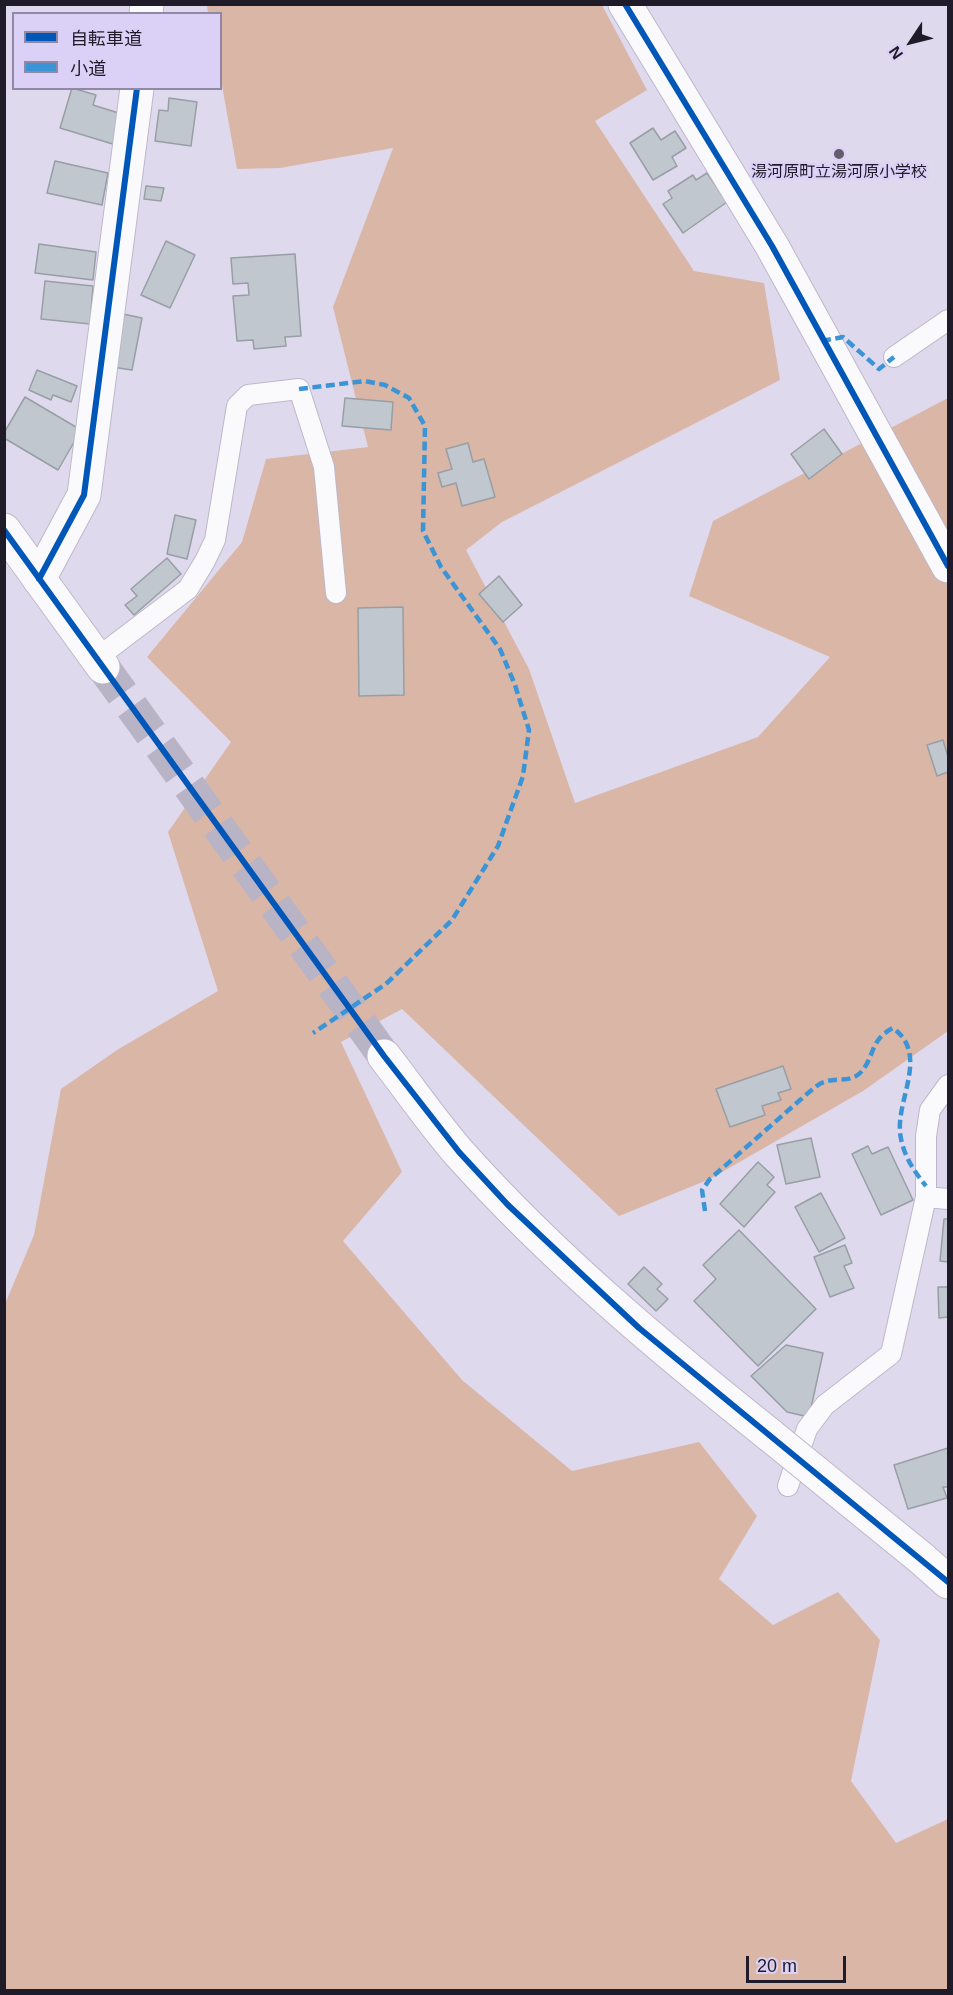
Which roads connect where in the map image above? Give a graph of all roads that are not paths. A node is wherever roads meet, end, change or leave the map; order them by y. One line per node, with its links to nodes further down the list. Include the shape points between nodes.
1 (625, 4): 6 (street, via 772,246)
2 (136, 90): 7 (street, via 84,495)
3 (948, 320): 4 (lane)
4 (894, 357)
5 (4, 530): 7 (street)
6 (948, 566)
7 (39, 579): 9 (street)
8 (336, 593): 9 (lane, via 324,468 299,389 248,395 237,406 215,540 205,561 188,589)
9 (100, 663)
10 (384, 1056): 15 (street, bridge, via 459,1152 507,1204 639,1328)
11 (948, 1085): 12 (lane, via 930,1110)
12 (926, 1197): 13 (lane); 14 (lane, via 891,1354 825,1405 807,1428)
13 (948, 1198)
14 (788, 1486)
15 (948, 1582)

